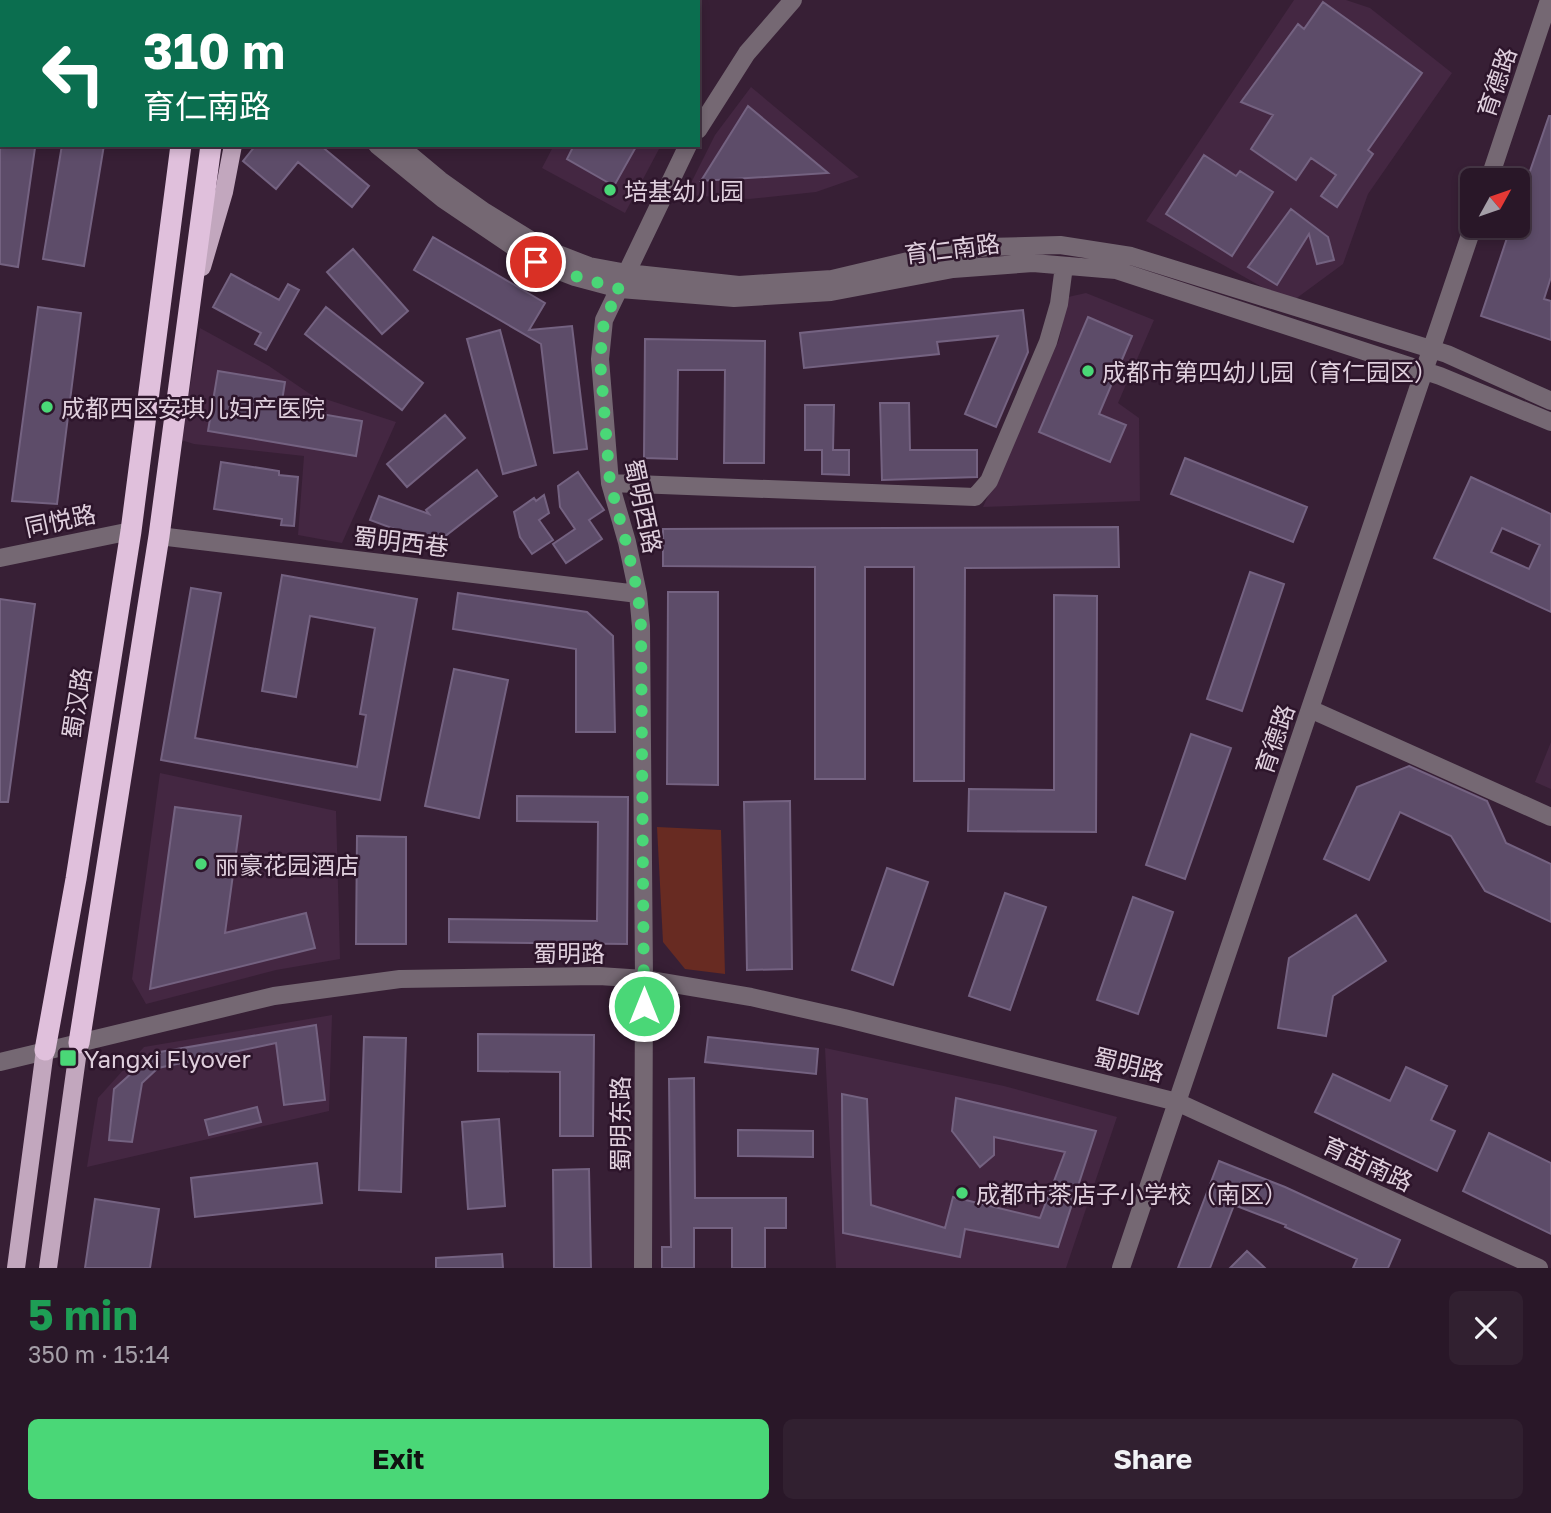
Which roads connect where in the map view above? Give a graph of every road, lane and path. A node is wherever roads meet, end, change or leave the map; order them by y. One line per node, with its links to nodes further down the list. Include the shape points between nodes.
1 (793, 0): 3 (street, via 747,53)
2 (1549, 0): 10 (street, 育德路)
3 (700, 127)
4 (181, 147): 20 (highway, 蜀汉路)
5 (211, 147): 14 (highway)
6 (233, 147): 14 (main road)
7 (379, 147): 13 (street, 育仁南路, via 443,199 536,262 575,276)
8 (400, 147): 13 (street, via 474,204 545,249)
9 (687, 147): 13 (street, 蜀明西路)
10 (1493, 168)
11 (1469, 238): 15 (street, 育德路)
12 (1064, 265): 13 (street, 育仁南路, via 953,269 831,292 734,298); 16 (street, 育仁南路, via 1116,270); 19 (street, via 1048,342 989,481 975,497)
13 (623, 281): 15 (street, via 739,285 832,279 986,247 1060,245 1131,256); 19 (street, 蜀明西路, via 604,320 600,359)
14 (188, 314): 21 (highway)
15 (1431, 350): 16 (street, 育德路); 17 (street)
16 (1424, 371): 18 (street, 育仁南路); 24 (street, 育德路)
17 (1551, 401)
18 (1551, 422)
19 (610, 483): 23 (street, 蜀明西路)
20 (131, 531): 22 (street, 同悦路); 28 (highway, 蜀汉路)
21 (159, 536): 23 (street, 蜀明西巷); 27 (highway)
22 (0, 558)
23 (638, 594): 26 (street, 蜀明西路)
24 (1310, 709): 25 (street); 30 (street, 育德路)
25 (1551, 817)
26 (644, 979): 27 (street, 蜀明路, via 400,979 274,996); 30 (street, 蜀明路, via 844,1018); 33 (street, 蜀明东路)
27 (79, 1043): 28 (street, 蜀明路); 32 (main road)
28 (45, 1050): 29 (street, 蜀明路); 31 (main road, 蜀汉路)
29 (0, 1062)
30 (1177, 1102): 34 (street, 育德路); 35 (street, 育苗南路)
31 (16, 1268)
32 (48, 1268)
33 (643, 1268)
34 (1121, 1268)
35 (1539, 1268)

